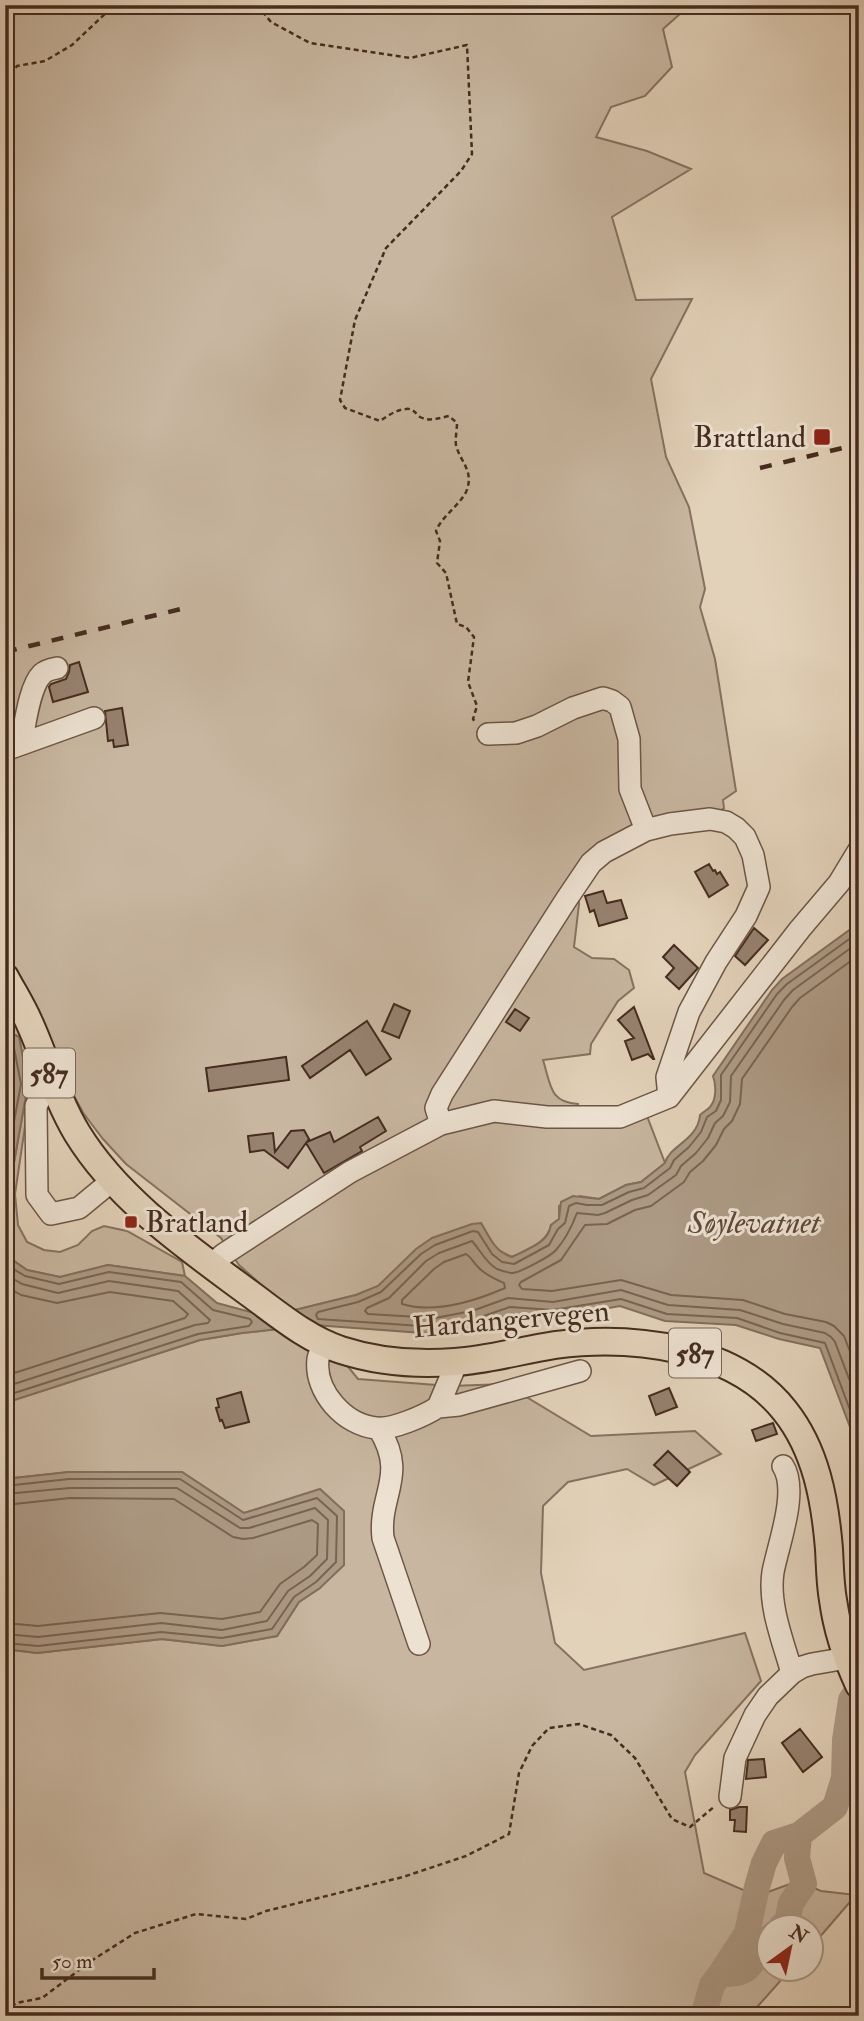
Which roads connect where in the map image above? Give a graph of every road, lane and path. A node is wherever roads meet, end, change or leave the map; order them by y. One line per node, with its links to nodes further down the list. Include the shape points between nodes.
1 (122, 5): 3 (path, via 45,61 16,66)
2 (257, 5): 6 (path, via 271,22 310,43 410,58 467,46 472,154 461,172 386,248 355,320 340,400 345,408 380,421 407,408 421,417 449,416 457,423 456,443 469,470 467,490 438,526 437,562 446,573 457,624 474,637 468,682 477,706 473,719)
3 (5, 81)
4 (57, 668): 7 (street, via 38,679)
5 (94, 718): 7 (street)
6 (488, 734): 8 (street, via 516,733 573,708 603,698 612,701 620,707 629,739 630,789)
7 (13, 747)
8 (646, 830): 12 (street, via 710,819 726,822 745,837 758,874 754,901 689,1012 667,1077); 13 (street, via 591,863 442,1094 436,1108)
9 (859, 850): 12 (street, via 839,883)
10 (5, 977): 11 (main road, 587, via 29,1021)
11 (51, 1078): 14 (main road, 587, via 77,1133); 14 (street, via 36,1106 37,1195 51,1214 79,1208)
12 (668, 1097): 13 (street, via 620,1117 494,1111)
13 (441, 1124): 15 (street, via 350,1172)
14 (113, 1180): 15 (main road, 587)
15 (211, 1265): 16 (main road, 587)
16 (315, 1338): 17 (main road, Hardangervegen / 587, via 369,1358); 20 (street, via 318,1372 332,1403 356,1423)
17 (457, 1362): 19 (street); 23 (main road, Hardangervegen / 587, via 558,1345 627,1343 697,1353 757,1385 783,1409 804,1438 815,1468 823,1500 833,1598)
18 (580, 1371): 19 (street, Hardangervegen)
19 (438, 1407): 20 (street, Hardangervegen)
20 (379, 1429): 22 (street, via 393,1462 383,1538)
21 (783, 1466): 24 (street, via 789,1478 786,1520 772,1595)
22 (419, 1644)
23 (847, 1658): 24 (street); 25 (main road, Hardangervegen / 587)
24 (792, 1673): 26 (street, via 755,1715 735,1758)
25 (859, 1685)
26 (730, 1797): 27 (path, via 690,1828 672,1819 635,1758 611,1735 579,1724 549,1728 532,1746 519,1773 509,1834 466,1856 403,1877 246,1919 196,1914 135,1933 42,1998 16,2003)
27 (5, 2012)

